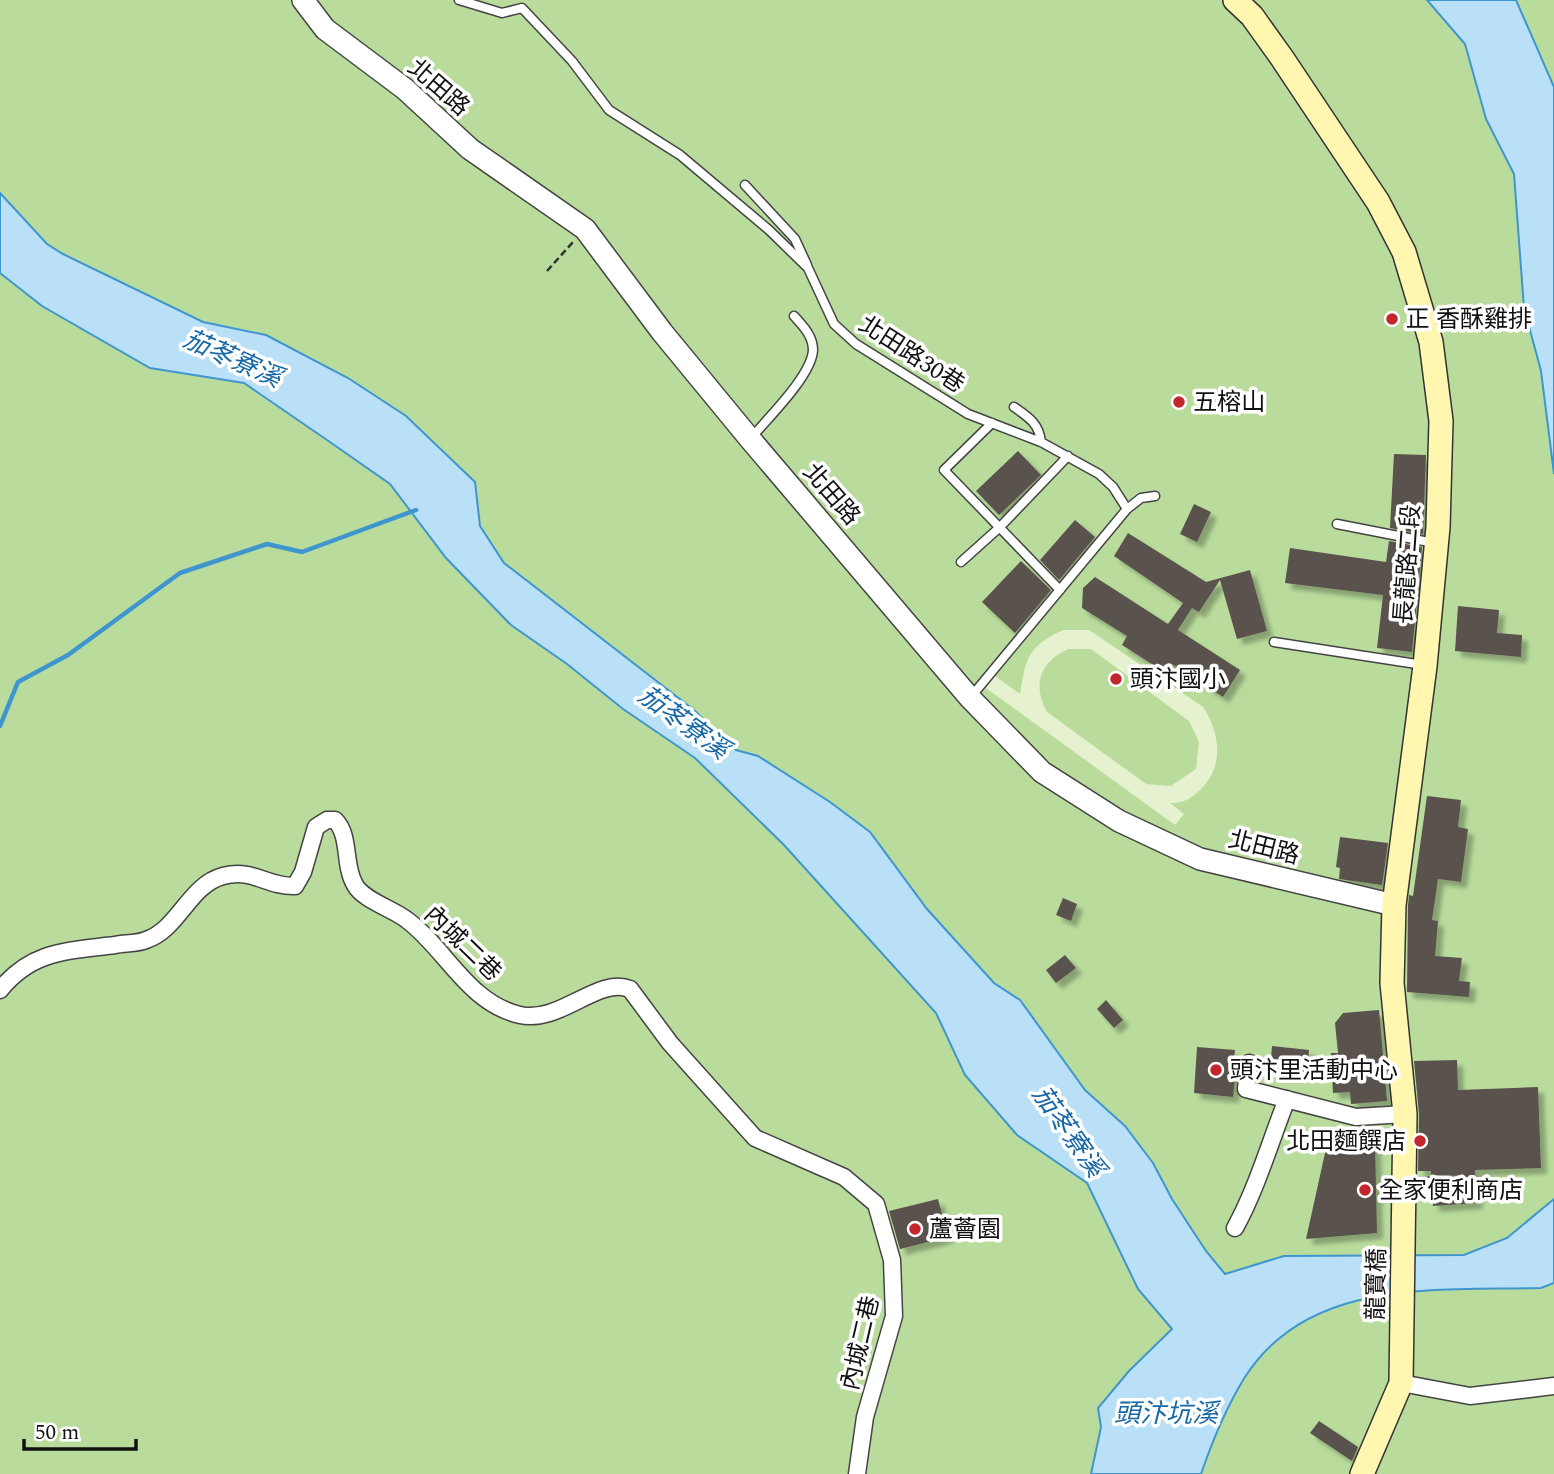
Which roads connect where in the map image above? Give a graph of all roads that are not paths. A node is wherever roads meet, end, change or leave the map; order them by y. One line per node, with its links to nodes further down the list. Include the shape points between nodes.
1 (303, 0): 9 (street, 北田路, via 325,29 405,89 470,149 585,229)
2 (459, 0): 5 (lane, 北田路30巷, via 502,13 522,8 572,61 609,110 680,155)
3 (1235, 0): 16 (main road, 長龍路二段, via 1282,58 1378,202 1404,252 1431,342 1441,421)
4 (745, 186): 5 (lane, via 794,239)
5 (808, 268): 8 (lane, 北田路30巷, via 834,324 856,344 968,414)
6 (794, 316): 9 (lane, via 809,334 813,350 808,366)
7 (1014, 407): 10 (lane, via 1031,418 1040,430)
8 (992, 423): 10 (lane, 北田路30巷); 15 (lane, via 944,470)
9 (750, 439): 21 (street, 北田路)
10 (1041, 442): 11 (lane, 北田路30巷)
11 (1068, 456): 13 (lane, 北田路30巷, via 1099,474); 15 (lane)
12 (1155, 496): 13 (lane, via 1141,498)
13 (1127, 509): 18 (lane)
14 (1337, 524): 16 (lane)
15 (1000, 527): 17 (lane); 18 (lane)
16 (1436, 544): 20 (main road, 長龍路二段)
17 (961, 562)
18 (1060, 590): 21 (lane)
19 (1274, 642): 20 (lane)
20 (1425, 666): 22 (main road, 長龍路二段)
21 (970, 698): 22 (street, 北田路, via 1042,772 1119,821 1200,859)
22 (1394, 905): 26 (main road, 長龍路二段, via 1392,983)
23 (0, 990): 32 (street, 內城二巷, via 14,972 48,953 147,940 170,925 197,892 220,877 242,872 280,887 295,886 316,827 335,820 342,827 356,888 409,921 479,994 521,1015 550,1014 612,986 630,989 670,1043 755,1138 844,1177 876,1204 892,1260 894,1315 865,1418)
24 (1249, 1063): 25 (street, via 1246,1089)
25 (1287, 1099): 26 (street, via 1356,1117); 29 (street, via 1251,1198)
26 (1405, 1114): 27 (main road, 長龍路二段)
27 (1403, 1186): 28 (street); 30 (main road, 龍寶橋)
28 (1463, 1186)
29 (1235, 1228)
30 (1401, 1383): 31 (street, via 1470,1396); 33 (main road)
31 (1554, 1386)
32 (857, 1474)
33 (1362, 1474)

